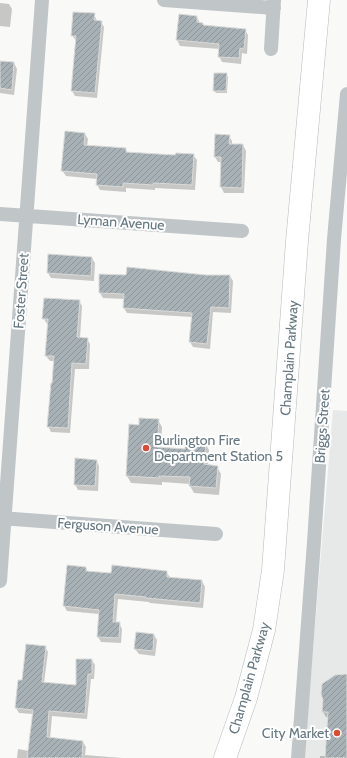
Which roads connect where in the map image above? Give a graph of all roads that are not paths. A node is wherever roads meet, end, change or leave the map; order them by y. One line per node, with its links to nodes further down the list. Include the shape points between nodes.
1 (42, 0): 8 (street, Foster Street)
2 (164, 0): 4 (street)
3 (319, 0): 13 (main road, Champlain Parkway, via 297,241 273,570 264,630 246,698)
4 (274, 4): 5 (street)
5 (271, 49)
6 (347, 94): 14 (street, Briggs Street)
7 (0, 214): 8 (street, Lyman Avenue)
8 (26, 216): 9 (street, Lyman Avenue); 10 (street, Foster Street)
9 (242, 231)
10 (2, 518): 11 (street, Ferguson Avenue); 12 (street, Foster Street)
11 (216, 534)
12 (0, 581)
13 (225, 758)
14 (298, 758)

